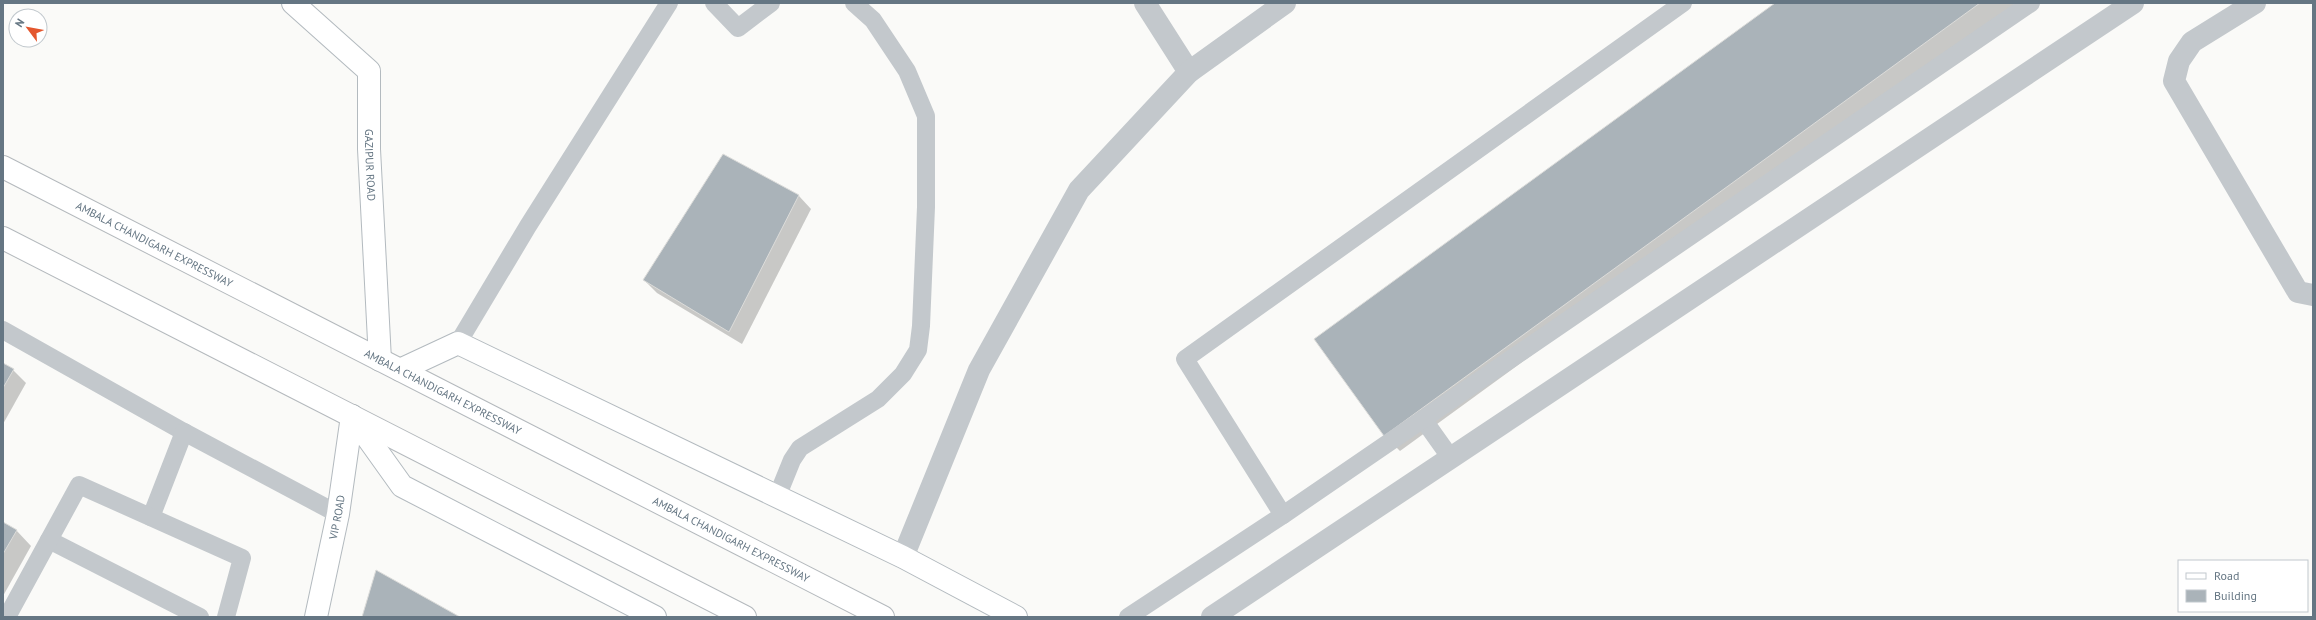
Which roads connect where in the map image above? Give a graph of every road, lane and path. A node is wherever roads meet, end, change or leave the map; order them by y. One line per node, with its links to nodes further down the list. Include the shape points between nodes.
1 (669, 3): 17 (lane, via 532,219)
2 (714, 3): 3 (lane, via 738,28)
3 (772, 3)
4 (854, 3): 24 (lane, via 873,20 907,71 926,116 926,207 918,350 903,374 878,399 800,448 792,460)
5 (1145, 3): 12 (street)
6 (1285, 3): 12 (street)
7 (1683, 3): 26 (lane, via 1185,359)
8 (2031, 3): 21 (lane)
9 (2132, 3): 23 (street)
10 (2255, 3): 15 (street, via 2192,42 2179,60 2174,81 2298,292)
11 (302, 6): 18 (main road, GAZIPUR ROAD, via 369,71 369,149)
12 (1189, 72): 29 (street, via 1079,190 979,370)
13 (3, 167): 18 (main road, AMBALA CHANDIGARH EXPRESSWAY)
14 (5, 240): 20 (main road)
15 (2313, 295)
16 (3, 330): 22 (lane)
17 (458, 343): 19 (main road); 24 (main road)
18 (380, 360): 19 (main road, AMBALA CHANDIGARH EXPRESSWAY)
19 (400, 370): 36 (main road, AMBALA CHANDIGARH EXPRESSWAY)
20 (352, 416): 25 (main road, VIP ROAD); 34 (main road, via 402,486); 35 (main road)
21 (1423, 419): 23 (lane); 26 (lane)
22 (184, 432): 25 (lane); 27 (lane)
23 (1450, 457): 39 (street)
24 (777, 498): 29 (main road)
25 (338, 514): 33 (main road, VIP ROAD)
26 (1283, 515): 38 (lane)
27 (151, 517): 28 (lane, via 79,485); 32 (lane, via 242,558)
28 (50, 540): 30 (lane); 31 (lane)
29 (903, 557): 37 (main road)
30 (7, 617)
31 (200, 617)
32 (226, 617)
33 (316, 617)
34 (655, 617)
35 (745, 617)
36 (883, 617)
37 (1016, 617)
38 (1128, 617)
39 (1212, 617)

